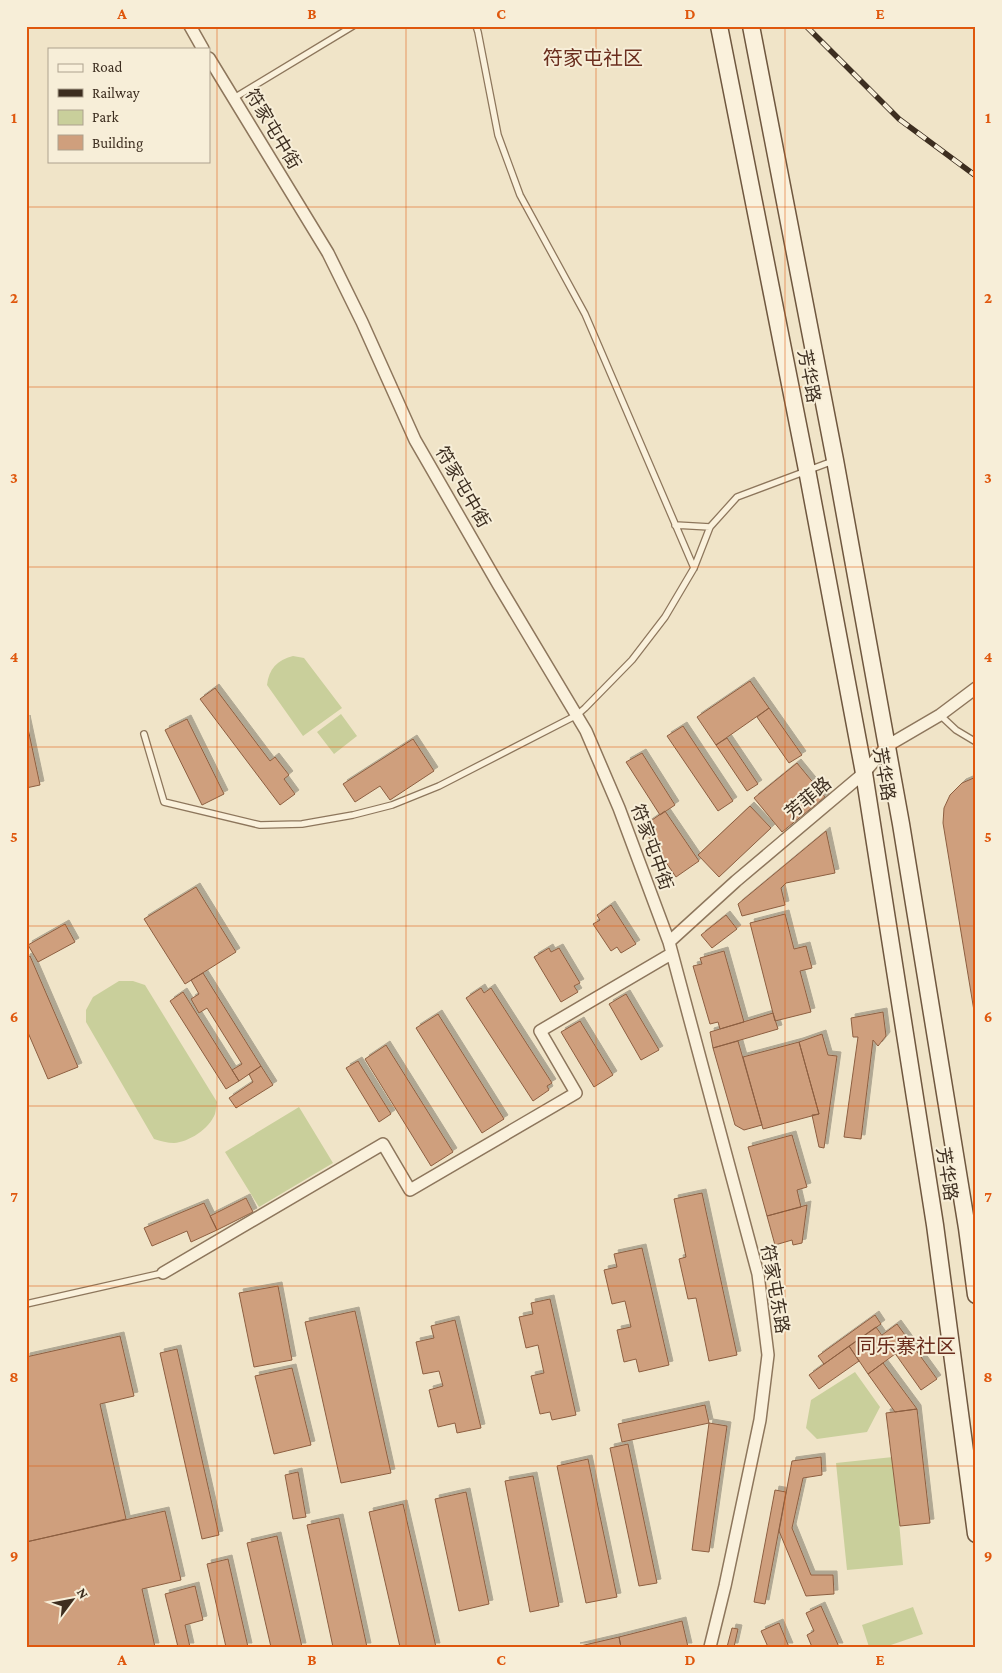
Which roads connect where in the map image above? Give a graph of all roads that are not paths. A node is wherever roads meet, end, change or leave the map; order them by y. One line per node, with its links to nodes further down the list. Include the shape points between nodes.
1 (190, 26): 6 (street)
2 (353, 26): 8 (lane)
3 (476, 26): 11 (lane, via 498,136 520,195 585,314)
4 (719, 26): 10 (main road, 芳华路)
5 (751, 26): 9 (main road, 芳华路)
6 (202, 48)
7 (210, 60): 8 (street, 符家屯中街)
8 (234, 98): 15 (street, 符家屯中街, via 328,254 415,440)
9 (835, 460): 10 (lane); 19 (main road, 芳华路)
10 (807, 470): 12 (lane, via 736,497); 20 (main road, 芳华路)
11 (675, 525): 12 (lane); 13 (lane)
12 (710, 527): 13 (lane)
13 (694, 568): 15 (lane, via 665,617 632,660)
14 (976, 688): 16 (street, 芳菲路)
15 (577, 714): 17 (lane, via 439,786 368,811 302,824 260,825 164,802); 21 (street, 符家屯中街, via 619,808)
16 (940, 715): 18 (lane); 19 (street, 芳菲路)
17 (144, 734)
18 (976, 742)
19 (887, 746): 20 (street, 芳菲路); 24 (main road, 芳华路, via 963,1198)
20 (864, 773): 21 (street, 芳菲路); 26 (main road, 芳华路, via 935,1225)
21 (669, 942): 22 (street, 符家屯东路)
22 (671, 954): 23 (street, via 540,1031 576,1093 410,1190 383,1144); 27 (street, 符家屯东路, via 758,1274 768,1355 760,1420)
23 (163, 1273): 25 (lane)
24 (976, 1295)
25 (26, 1304)
26 (976, 1534)
27 (710, 1647)

